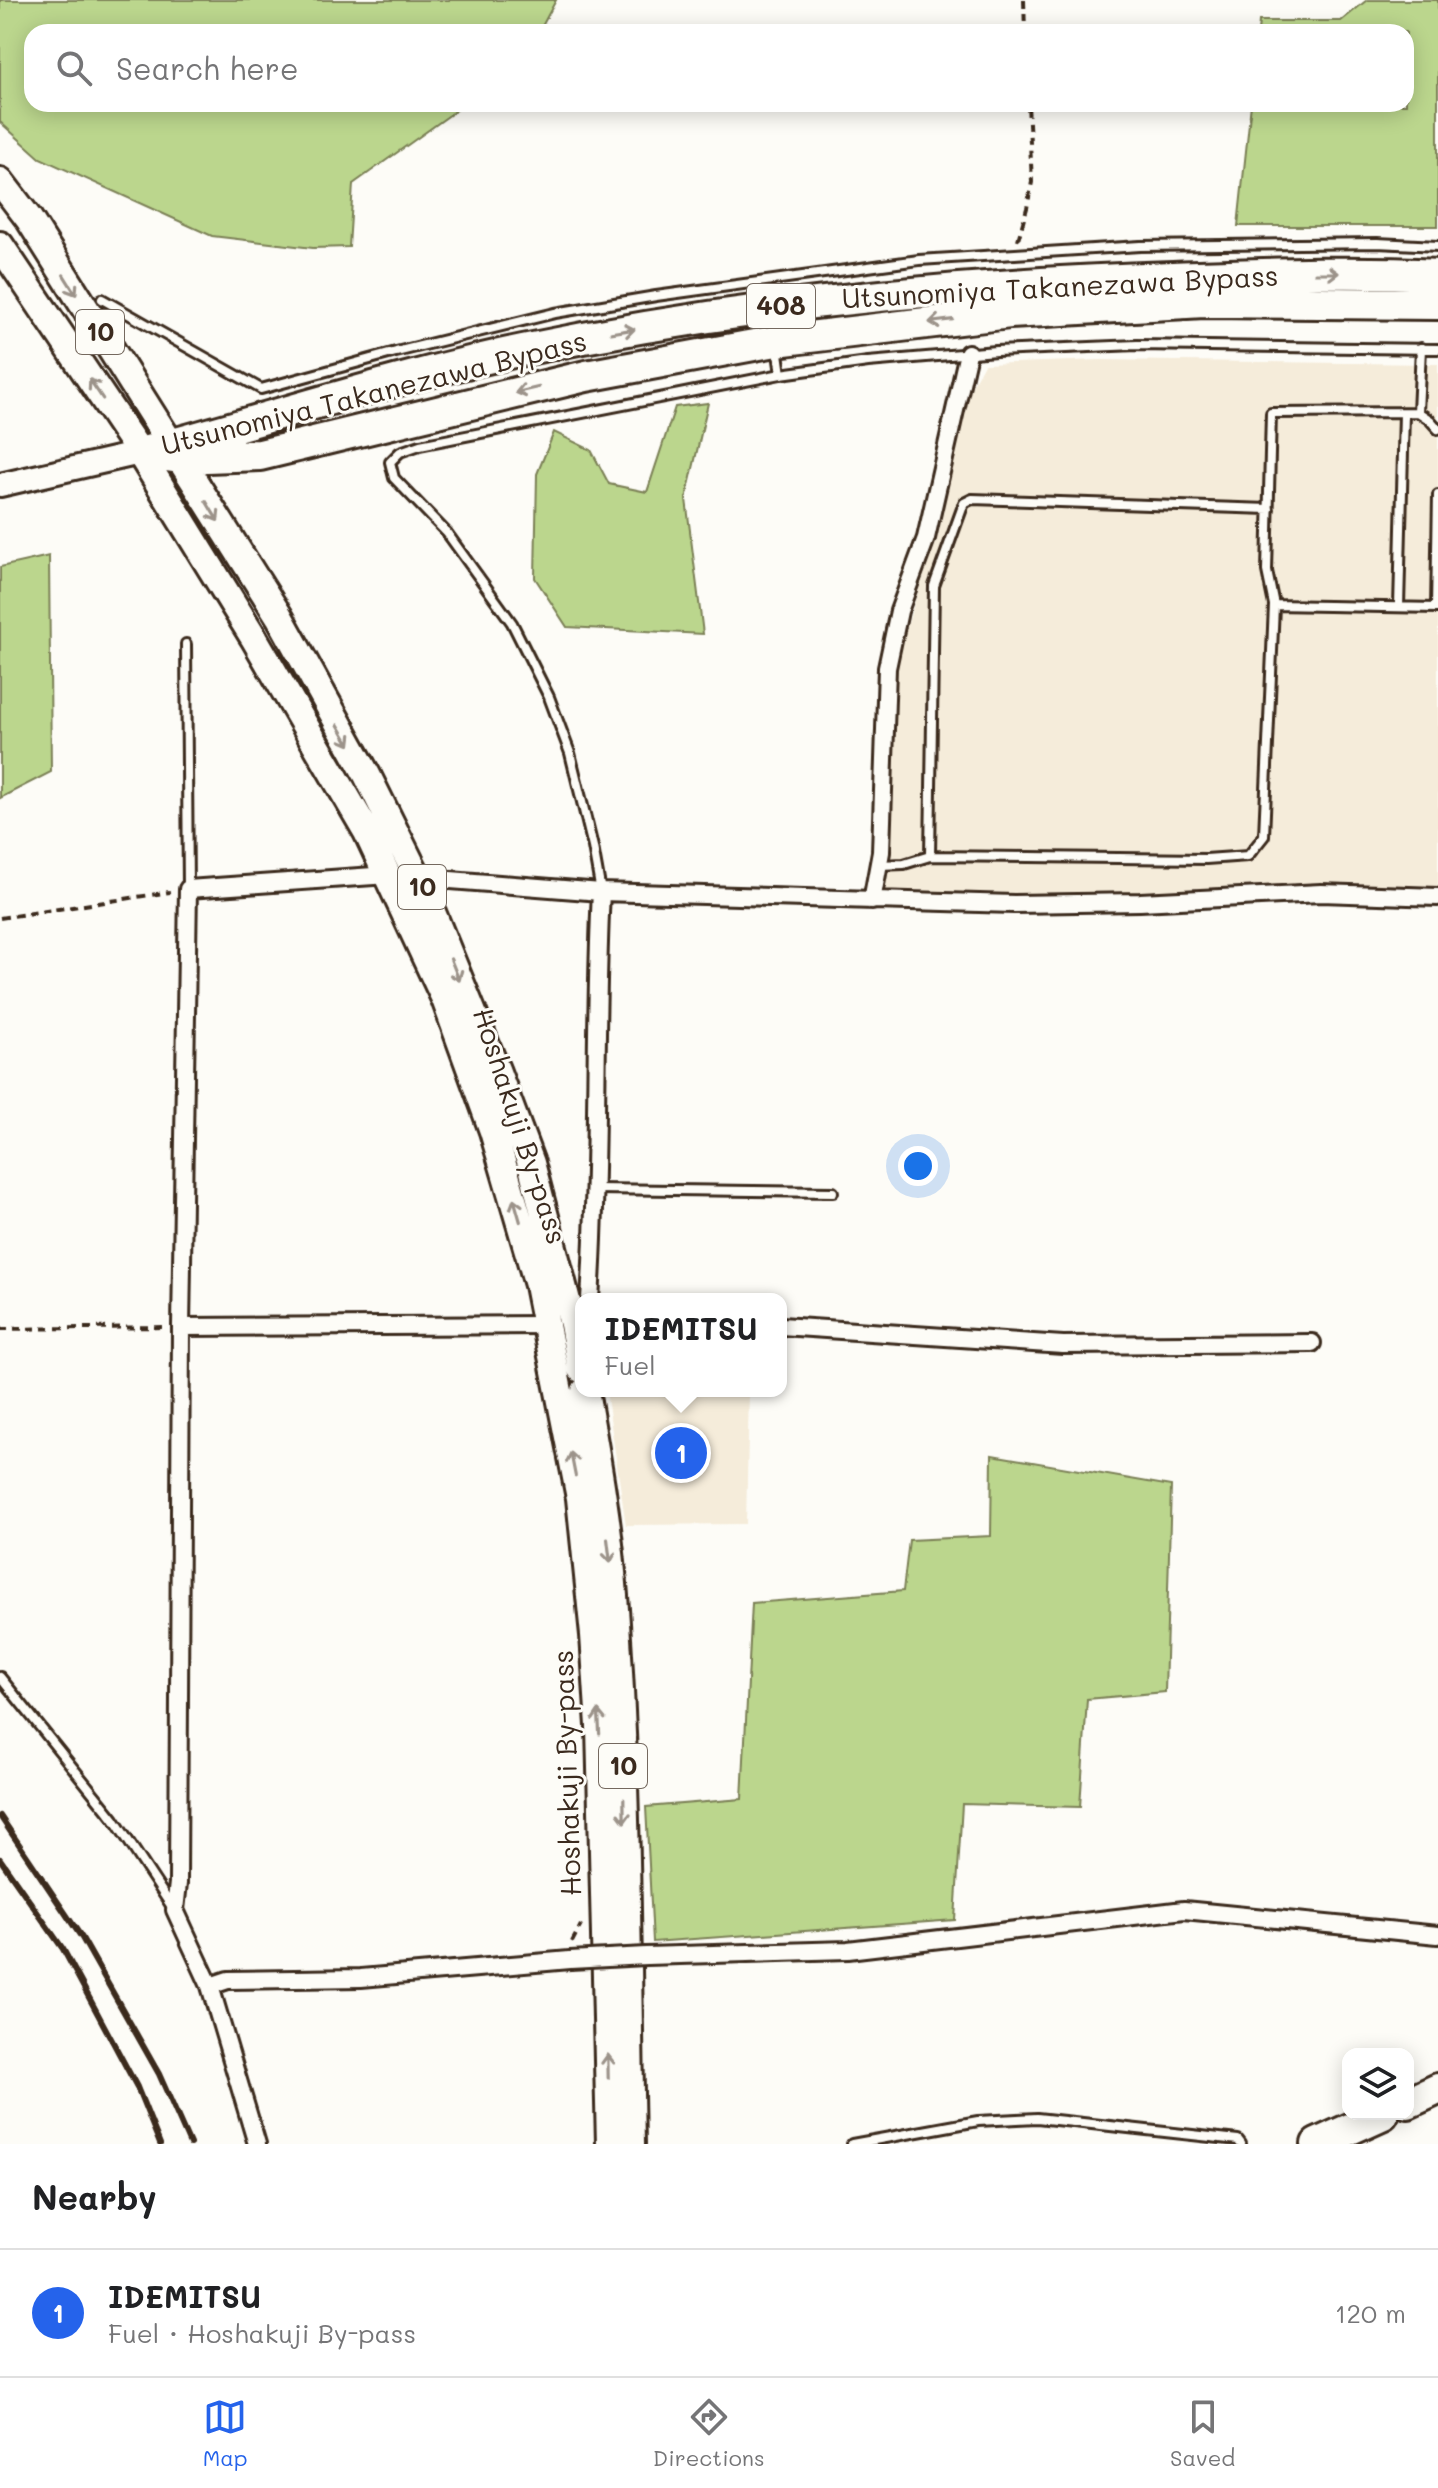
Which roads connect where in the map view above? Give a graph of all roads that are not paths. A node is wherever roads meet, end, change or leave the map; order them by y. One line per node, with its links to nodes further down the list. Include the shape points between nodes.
1 (0, 181): 15 (main road, Hoshakuji By-pass / 10, one-way to 15)
2 (0, 245): 16 (main road, Hoshakuji By-pass / 10, one-way to 2)
3 (1438, 246): 5 (lane, via 1140,246 904,262 570,311 261,389)
4 (1438, 275): 15 (highway, Utsunomiya Takanezawa Bypass / 408, one-way to 4, via 520,350 810,302 1131,278)
5 (102, 299)
6 (1438, 304): 7 (highway, Utsunomiya Takanezawa Bypass / 408, one-way to 7, via 1204,302 1040,311)
7 (776, 341): 11 (lane); 15 (highway, Utsunomiya Takanezawa Bypass / 408, one-way to 15, via 586,376 260,455)
8 (1421, 348): 9 (lane); 10 (lane, via 1137,345); 12 (lane)
9 (1438, 349)
10 (968, 353): 11 (lane); 25 (street, via 926,538 899,611 887,668)
11 (781, 374): 29 (lane, via 420,445 390,462 394,478 447,533 512,623 549,697 570,753)
12 (1418, 412): 13 (lane); 14 (lane)
13 (1404, 413): 19 (lane, via 1271,413); 21 (lane)
14 (1438, 429)
15 (176, 451): 16 (highway, Utsunomiya Takanezawa Bypass / 408); 27 (main road, Hoshakuji By-pass / 10, one-way to 27, via 279,616)
16 (140, 453): 17 (street); 26 (main road, Hoshakuji By-pass / 10, via 254,638)
17 (0, 485)
18 (1438, 495): 22 (lane)
19 (1269, 509): 20 (lane, via 1267,571); 24 (lane, via 972,499 964,503 934,586)
20 (1274, 605): 21 (lane); 24 (lane, via 1264,836 1248,856)
21 (1399, 607): 22 (lane)
22 (1437, 608)
23 (186, 644): 28 (lane)
24 (930, 856): 25 (lane)
25 (878, 865): 31 (street)
26 (388, 875): 27 (street); 28 (street); 35 (main road, Hoshakuji By-pass / 10, one-way to 26, via 517,1208 445,999)
27 (418, 878): 29 (street); 35 (main road, Hoshakuji By-pass / 10, one-way to 35, via 531,1163)
28 (188, 889): 37 (street)
29 (601, 892): 31 (street); 32 (street)
30 (1438, 897): 31 (street, via 1321,893 1030,904)
31 (872, 901)
32 (595, 1189): 33 (lane); 34 (street)
33 (833, 1192)
34 (590, 1293)
35 (567, 1325): 37 (street); 39 (main road, Hoshakuji By-pass / 10); 49 (main road, Hoshakuji By-pass / 10, one-way to 35, via 600,1726)
36 (787, 1326): 38 (street, via 1063,1345)
37 (181, 1327): 42 (street)
38 (1312, 1343)
39 (575, 1350)
40 (586, 1397): 50 (main road, Hoshakuji By-pass / 10, one-way to 50, via 614,1593 620,1686)
41 (0, 1677): 42 (lane, via 114,1819)
42 (175, 1910): 44 (street)
43 (1438, 1935): 44 (street, bridge, via 1184,1910 848,1950 569,1956 361,1978 228,1980)
44 (210, 1986): 48 (street)
45 (1438, 2089): 46 (highway)
46 (1414, 2100)
47 (1370, 2120): 53 (highway)
48 (257, 2144)
49 (610, 2144)
50 (631, 2144)
51 (852, 2144): 52 (lane, via 978,2121 1037,2118)
52 (1241, 2144)
53 (1317, 2144)

